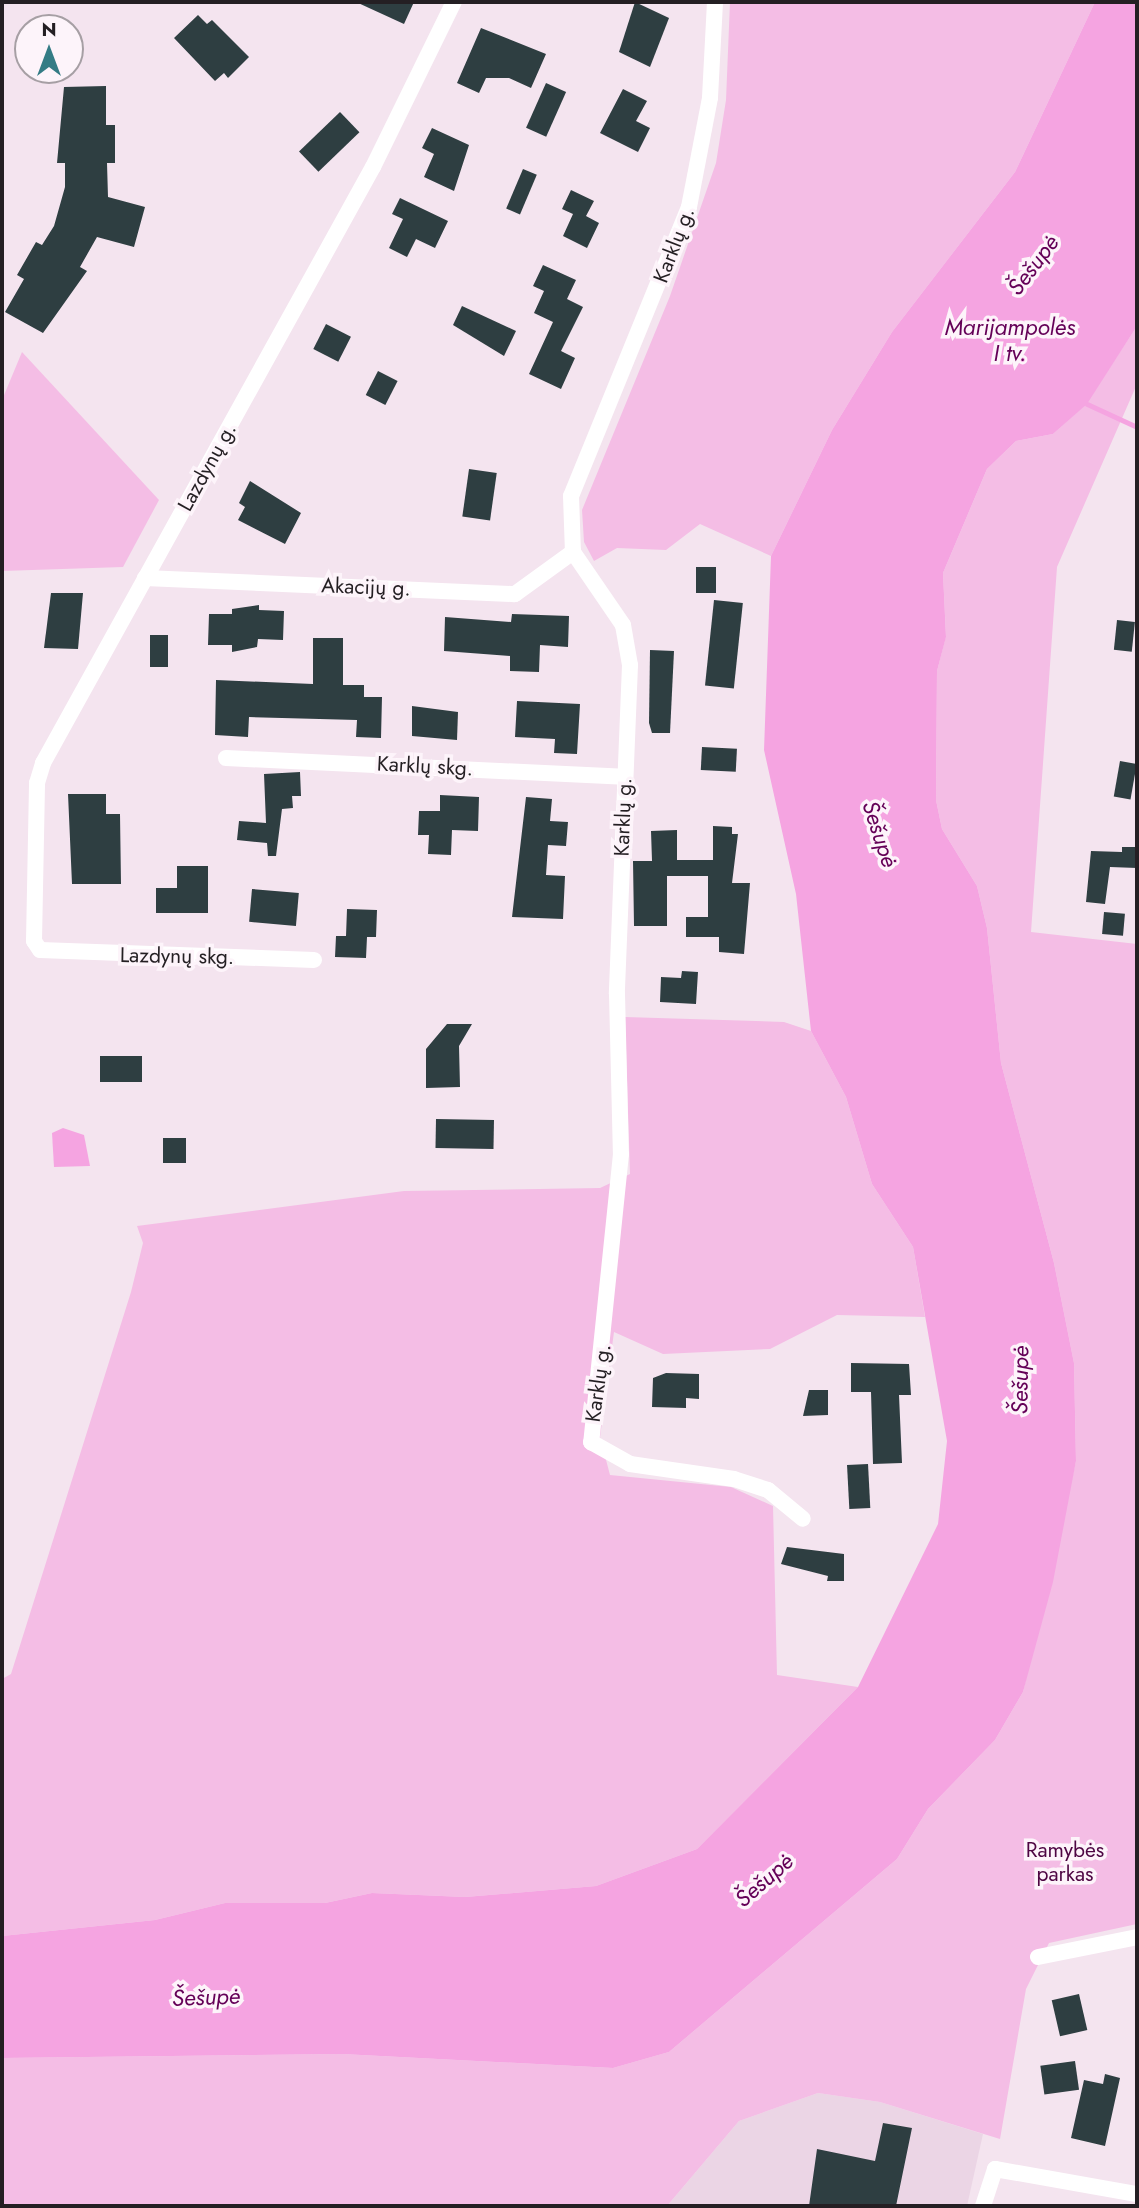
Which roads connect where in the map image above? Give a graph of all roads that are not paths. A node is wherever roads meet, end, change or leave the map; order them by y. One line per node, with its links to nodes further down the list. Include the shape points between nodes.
1 (454, 2): 4 (street, Lazdynų g., via 373,167)
2 (715, 2): 3 (street, Karklų g., via 700,166 678,237 571,496)
3 (573, 552): 4 (street, Akacijų g., via 530,588 515,594); 6 (street, Karklų g., via 624,625 630,665)
4 (145, 578): 7 (street, Lazdynų g., via 43,762 37,783 35,928)
5 (226, 758): 6 (street, Karklų skg.)
6 (624, 777): 9 (street, Karklų g., via 617,994 621,1154 591,1442 630,1464 734,1479 768,1490)
7 (40, 950): 8 (street, Lazdynų skg.)
8 (314, 960)
9 (803, 1519)
10 (1137, 1937): 11 (street)
11 (1038, 1957)
12 (1137, 2194): 13 (street, via 995,2169)
13 (983, 2206)

